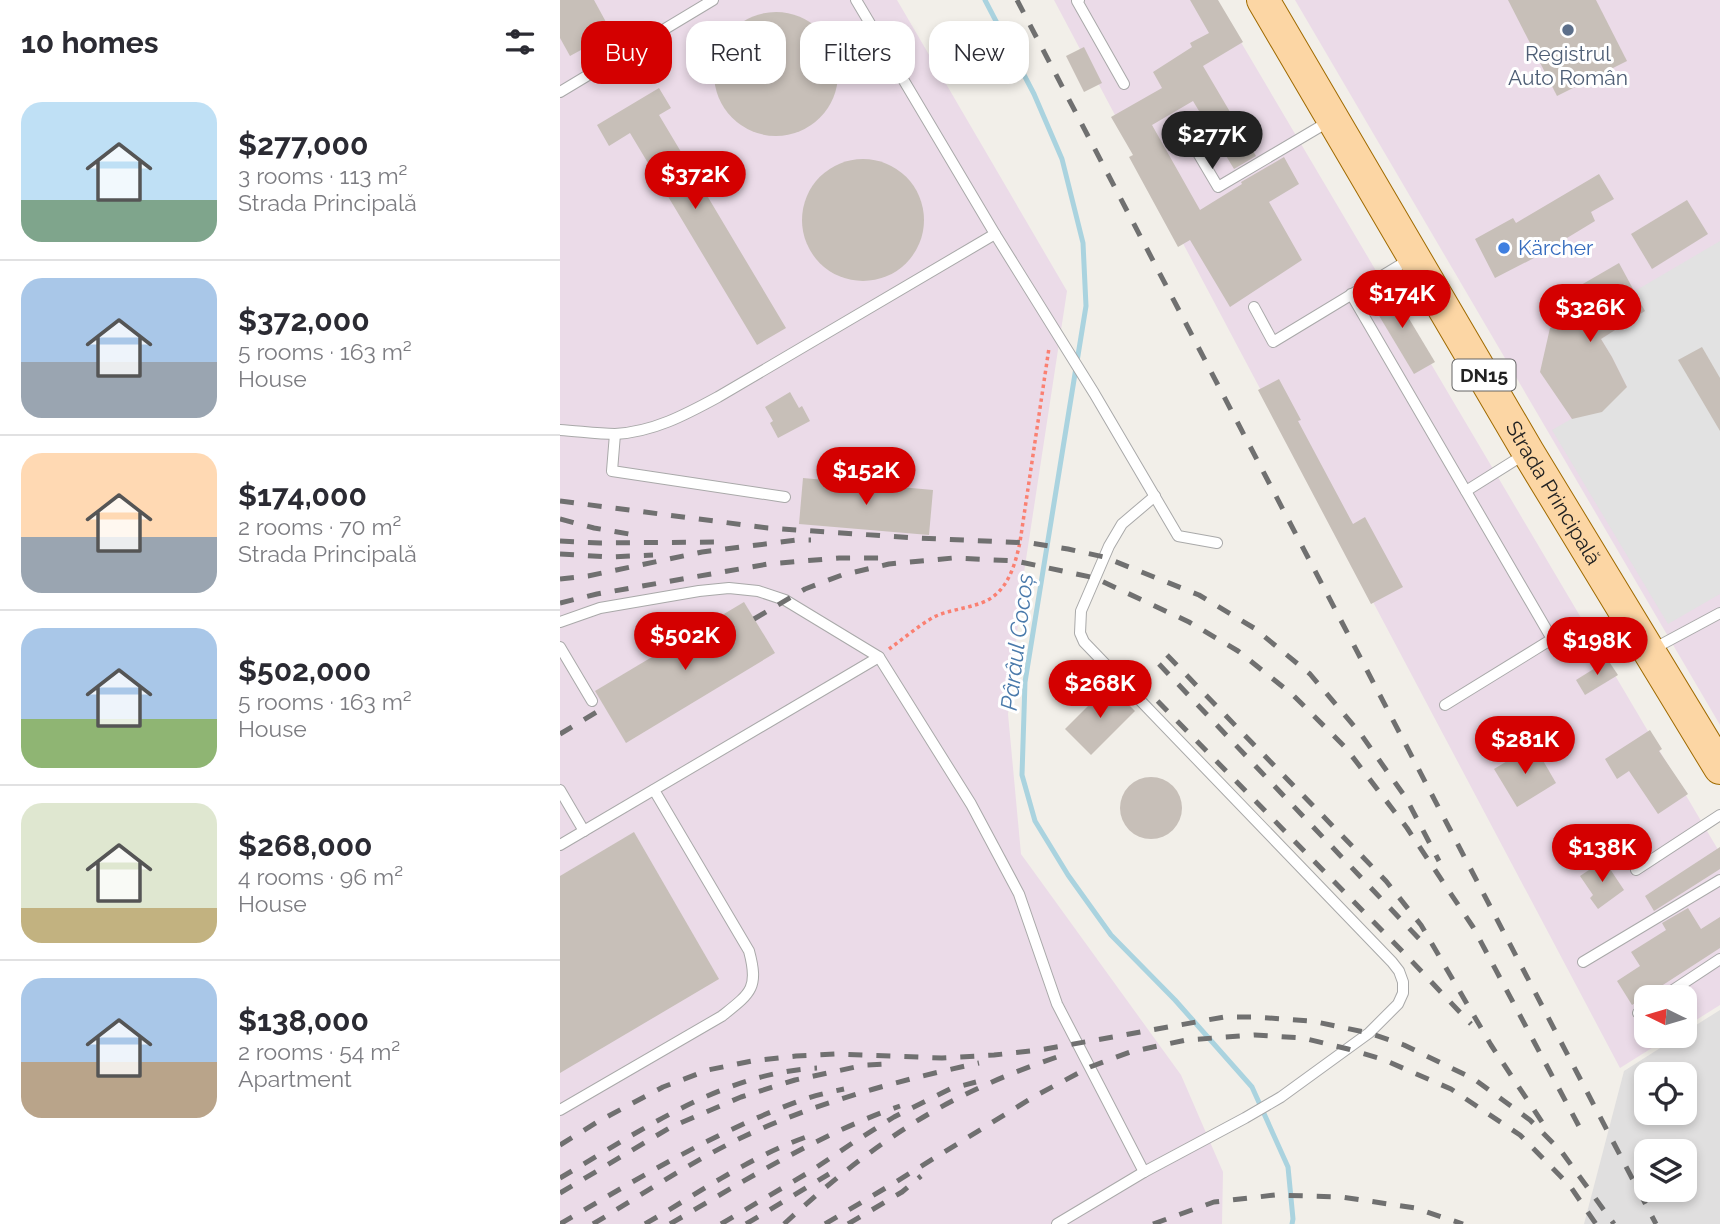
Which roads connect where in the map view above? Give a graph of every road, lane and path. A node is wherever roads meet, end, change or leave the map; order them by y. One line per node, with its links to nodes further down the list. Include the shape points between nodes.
1 (713, 0): 6 (lane)
2 (856, 0): 9 (lane)
3 (1079, 0): 5 (lane)
4 (1263, 0): 7 (main road, Strada Principală / DN15)
5 (1124, 84)
6 (560, 92)
7 (1332, 119): 8 (lane, via 1218,187); 10 (main road, Strada Principală / DN15)
8 (1182, 126)
9 (995, 234): 15 (lane, via 693,410 650,429); 19 (lane)
10 (1413, 257): 11 (lane); 16 (main road, Strada Principală / DN15)
11 (1351, 294): 12 (lane, via 1273,342); 17 (lane)
12 (1254, 307)
13 (1043, 338): 25 (path, via 1050,350 1011,575 984,603 933,618)
14 (560, 430): 15 (lane)
15 (615, 434): 18 (lane, via 612,471)
16 (1528, 452): 17 (lane); 24 (main road, Strada Principală / DN15)
17 (1466, 491): 27 (lane, via 1552,639)
18 (785, 496)
19 (1154, 496): 20 (lane, via 1178,536); 40 (lane, via 1122,524 1109,546 1081,611 1084,642 1392,962 1403,982 1403,993 1369,1033 1281,1097)
20 (1217, 543)
21 (1720, 613): 24 (lane)
22 (560, 622): 25 (lane, via 600,608 687,593 729,588 758,591 785,600)
23 (560, 647): 26 (lane)
24 (1650, 651): 28 (main road, Strada Principală / DN15)
25 (879, 657): 30 (lane); 40 (lane, via 971,804 1019,894 1057,1004)
26 (592, 701)
27 (1445, 705)
28 (1720, 768)
29 (560, 790): 32 (lane)
30 (654, 790): 32 (lane); 39 (lane, via 749,951 755,971 751,989 722,1016)
31 (1720, 815): 34 (lane)
32 (584, 831): 33 (lane)
33 (560, 845)
34 (1636, 870)
35 (1720, 880): 37 (lane)
36 (1720, 959): 38 (lane)
37 (1583, 962)
38 (1681, 985)
39 (560, 1110)
40 (1144, 1172): 41 (lane)
41 (1057, 1224)

